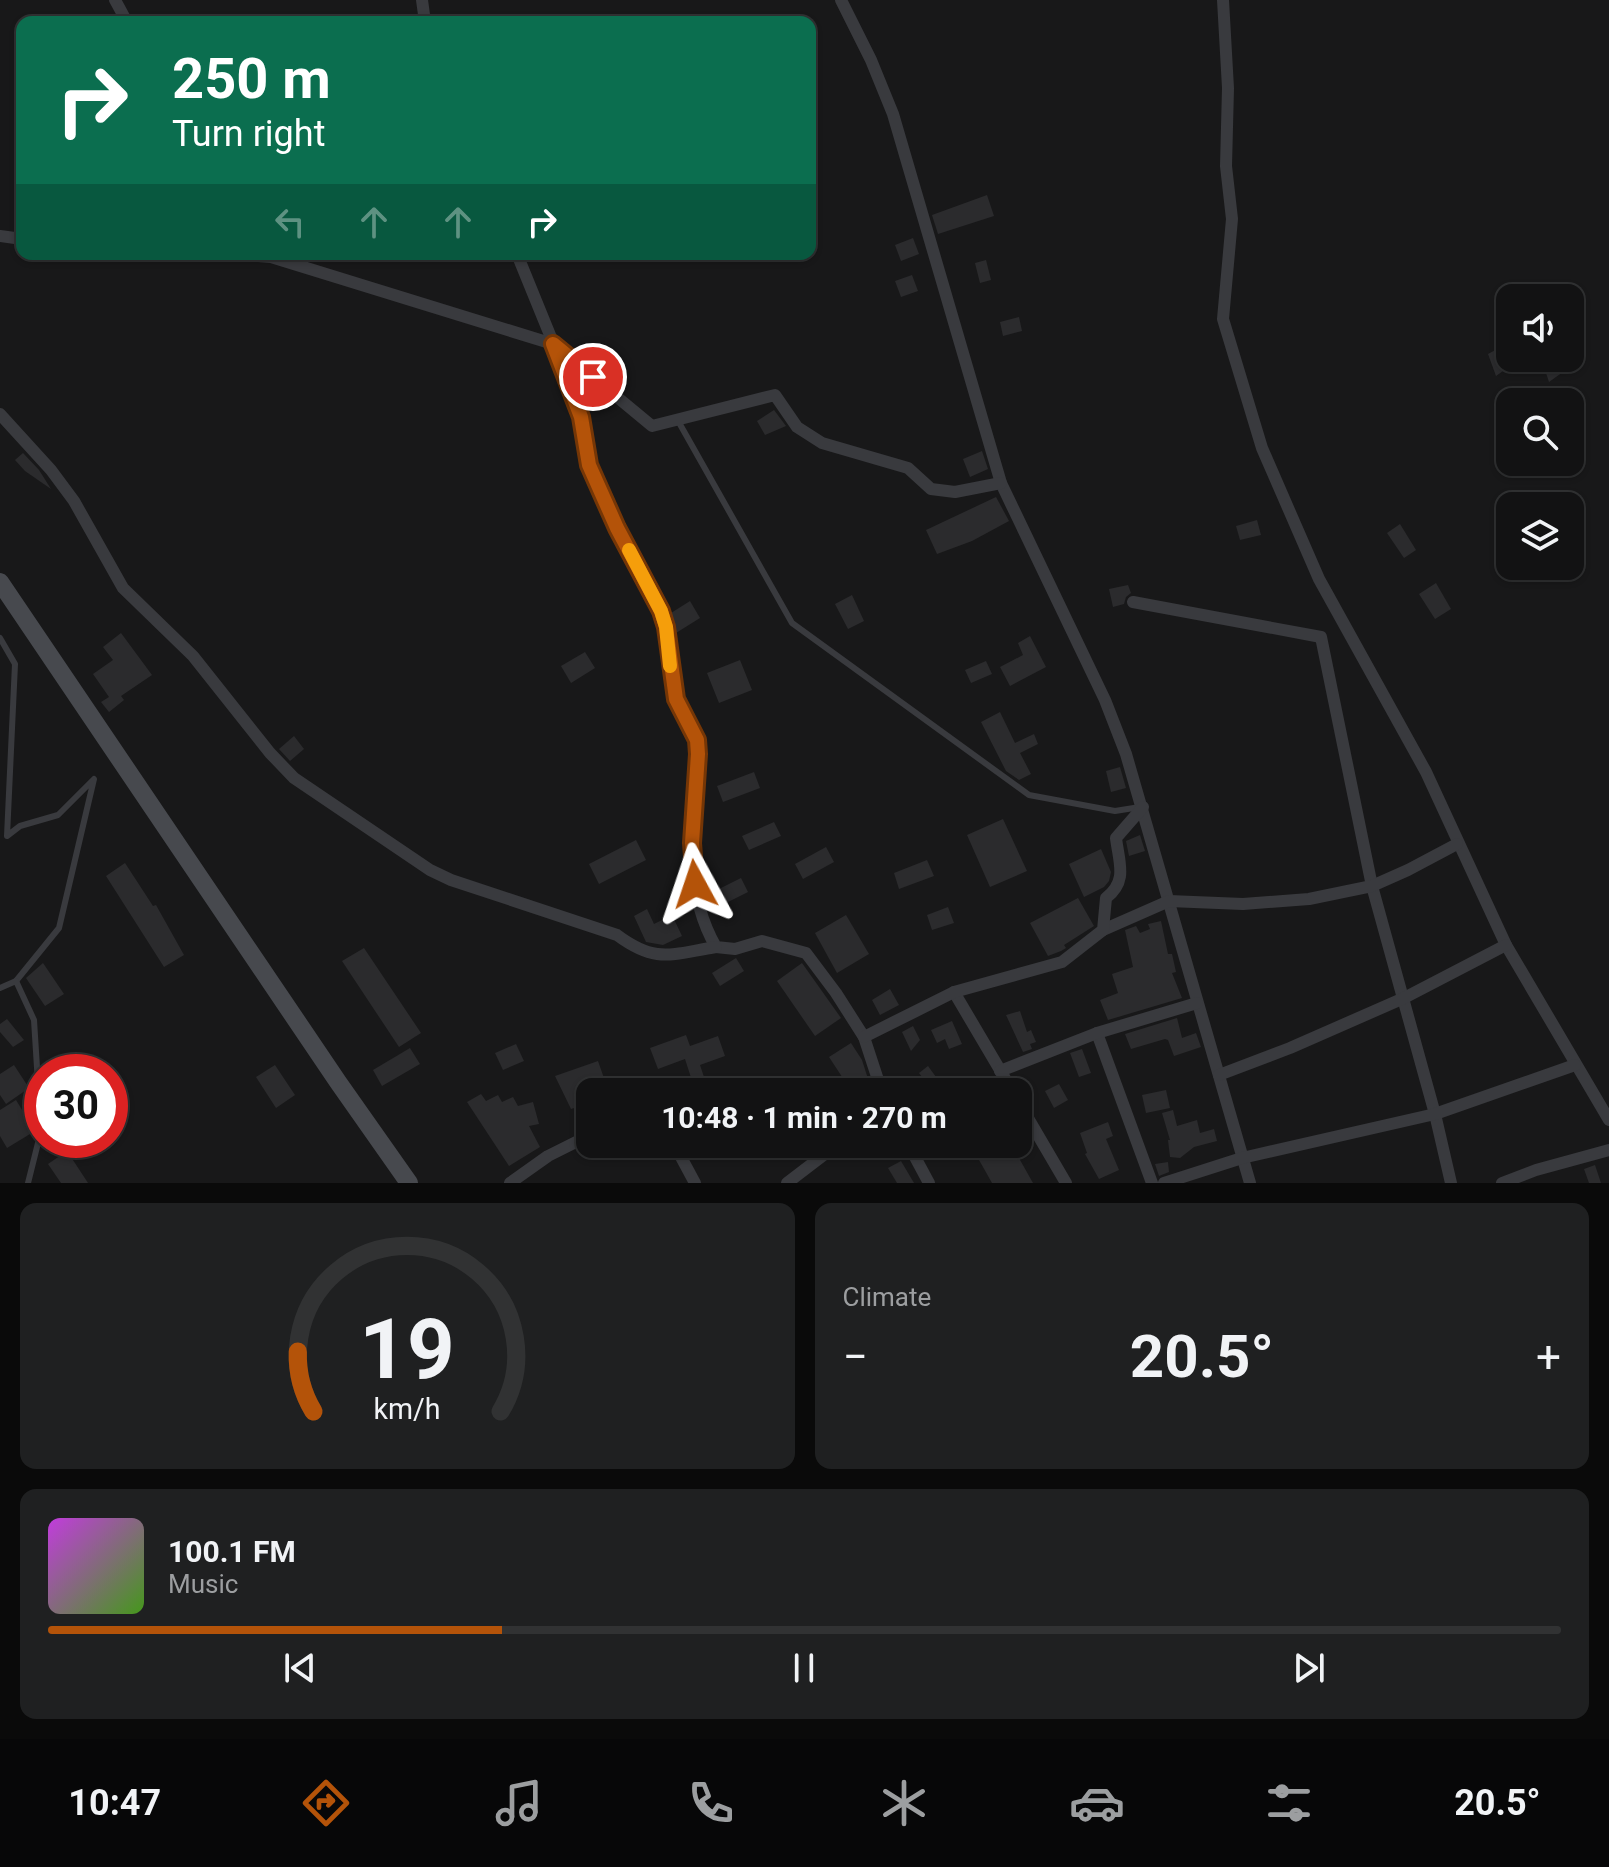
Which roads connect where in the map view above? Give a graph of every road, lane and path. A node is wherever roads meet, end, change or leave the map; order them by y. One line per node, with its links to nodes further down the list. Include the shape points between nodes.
1 (841, 0): 8 (street, via 893,114)
2 (1223, 0): 13 (street, via 1232,219 1222,305 1239,378 1272,474 1319,579 1419,759)
3 (283, 260): 5 (street)
4 (519, 260): 5 (street)
5 (553, 344): 7 (street, via 652,426); 18 (street, via 581,417 589,465 661,611 676,699 697,740 695,884)
6 (0, 414): 18 (street, via 74,501 123,588 193,656 294,778 451,880 617,935 654,955)
7 (677, 419): 8 (street, via 775,395 797,427 822,443 908,468 931,489 955,492); 12 (lane, via 792,623 1029,795 1115,811)
8 (1001, 483): 12 (street, via 1105,700)
9 (0, 582): 41 (street)
10 (1133, 602): 14 (street, via 1321,637)
11 (0, 638): 19 (lane, via 15,664 7,836 20,826 58,815 94,779 59,928)
12 (1143, 807): 15 (street); 16 (street, via 1116,838 1121,878 1106,898)
13 (1457, 844): 14 (street); 17 (street)
14 (1372, 886): 15 (street, via 1256,903); 22 (street)
15 (1169, 901): 16 (street); 23 (street)
16 (1103, 930): 21 (street, via 1062,962)
17 (1506, 945): 22 (street); 26 (street)
18 (716, 947): 25 (street, via 735,949 762,941 806,953)
19 (16, 981): 20 (lane); 40 (lane, via 34,1020 41,1131)
20 (0, 988)
21 (954, 992): 25 (street); 27 (street)
22 (1404, 998): 28 (street); 31 (street)
23 (1197, 1003): 24 (street); 28 (street)
24 (1097, 1033): 27 (street); 47 (street)
25 (864, 1037): 29 (street)
26 (1575, 1065): 31 (street); 32 (street)
27 (1000, 1071): 30 (street)
28 (1219, 1075): 39 (street)
29 (877, 1078)
30 (1004, 1078)
31 (1435, 1114): 39 (street); 50 (street)
32 (1609, 1120)
33 (1032, 1125): 46 (street)
34 (576, 1142): 42 (street)
35 (1609, 1150): 51 (street)
36 (682, 1158): 43 (street)
37 (820, 1158): 44 (street)
38 (916, 1158): 45 (street)
39 (1242, 1158): 48 (street); 49 (street)
40 (28, 1183)
41 (409, 1183)
42 (510, 1183)
43 (695, 1183)
44 (787, 1183)
45 (929, 1183)
46 (1066, 1183)
47 (1152, 1183)
48 (1164, 1183)
49 (1250, 1183)
50 (1451, 1183)
51 (1502, 1183)

